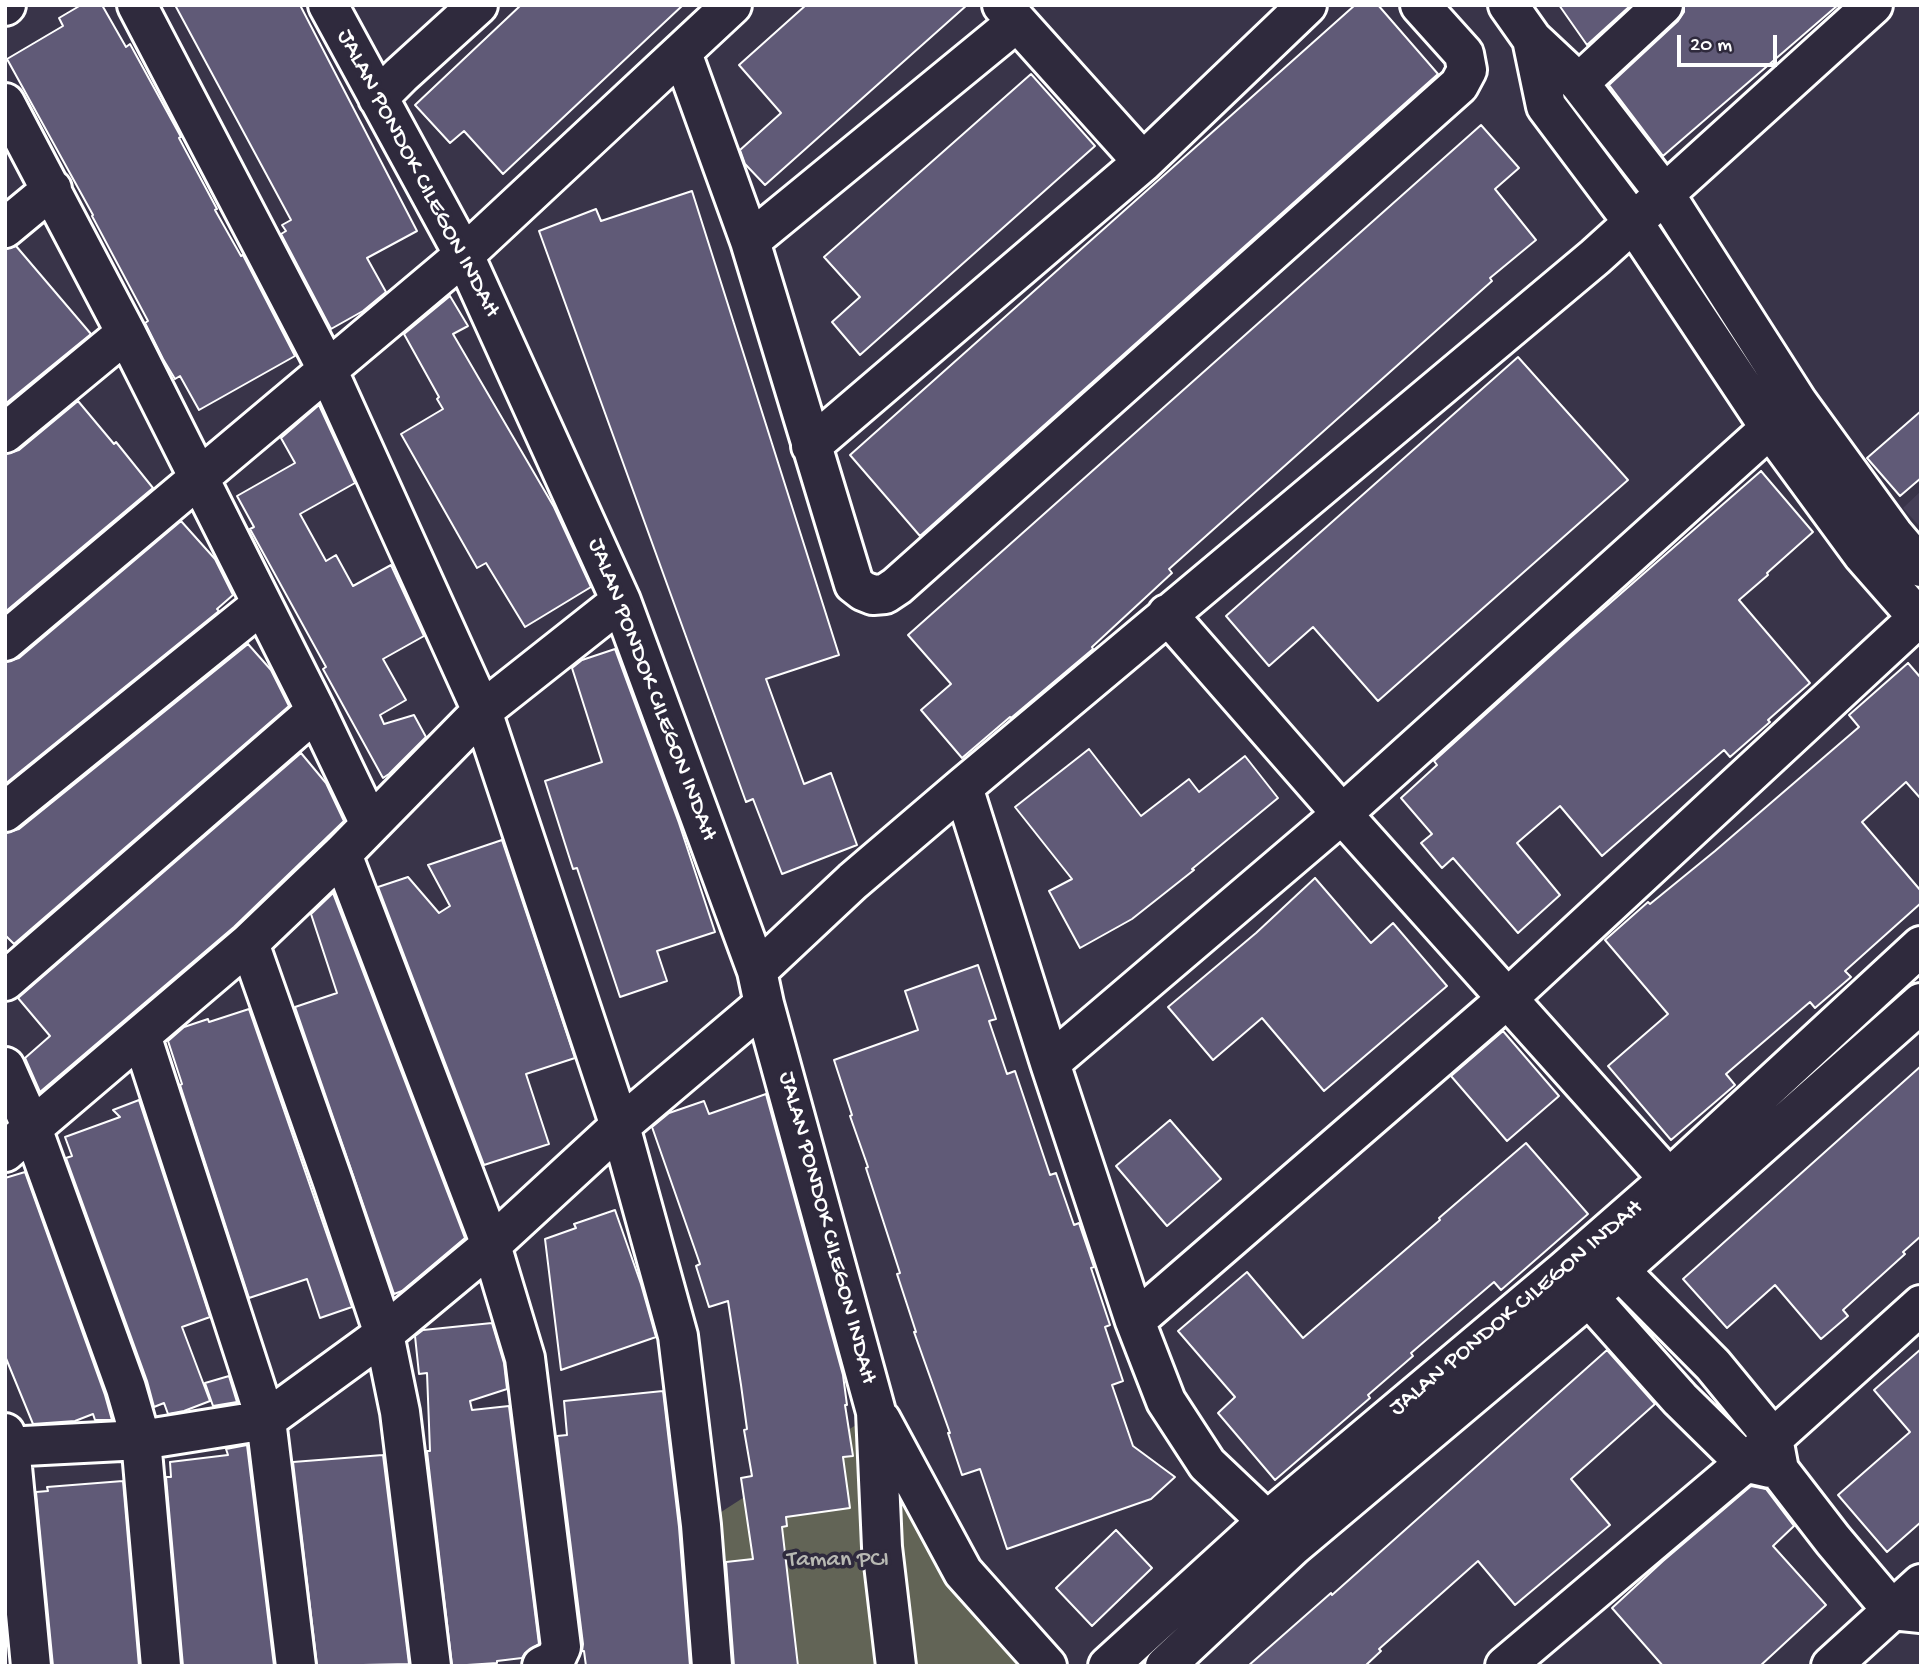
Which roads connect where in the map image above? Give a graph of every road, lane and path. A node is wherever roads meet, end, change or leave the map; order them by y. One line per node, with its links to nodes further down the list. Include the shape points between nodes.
1 (137, 5): 24 (street)
2 (328, 5): 14 (street, JALAN PONDOK CILEGON INDAH)
3 (478, 5): 14 (street)
4 (732, 5): 12 (street)
5 (1307, 5): 16 (street)
6 (1420, 5): 28 (street, via 1464,54 1467,70 1459,85 885,594 873,595 854,584)
7 (1508, 5): 11 (street)
8 (1663, 5): 13 (street)
9 (1873, 5): 18 (street)
10 (1010, 14): 16 (street); 21 (street)
11 (1532, 39): 13 (street); 19 (street, via 1546,106)
12 (682, 53): 21 (street); 22 (street)
13 (1579, 83): 18 (street)
14 (379, 98): 22 (street, JALAN PONDOK CILEGON INDAH)
15 (5, 103): 17 (street)
16 (1143, 162): 28 (street)
17 (52, 189): 20 (street); 23 (street)
18 (1664, 193): 19 (street); 25 (street)
19 (1633, 222): 26 (street); 33 (street)
20 (5, 228)
21 (750, 241): 28 (street)
22 (464, 255): 24 (street); 31 (street, JALAN PONDOK CILEGON INDAH)
23 (126, 333): 27 (street); 29 (street)
24 (327, 369): 29 (street); 37 (street)
25 (1798, 403): 26 (street); 30 (street)
26 (1770, 428): 34 (street, via 1863,555); 40 (street)
27 (5, 433)
28 (811, 446)
29 (198, 477): 32 (street); 35 (street)
30 (1921, 567)
31 (621, 601): 37 (street); 46 (street, JALAN PONDOK CILEGON INDAH)
32 (261, 604): 36 (street); 39 (street)
33 (1167, 614): 38 (street); 40 (street)
34 (1920, 618): 47 (street)
35 (5, 640)
36 (316, 711): 41 (street); 45 (street)
37 (482, 711): 41 (street); 52 (street)
38 (962, 787): 46 (street, via 853,881); 50 (street)
39 (5, 813)
40 (1342, 814): 47 (street); 50 (street)
41 (370, 824): 42 (street)
42 (342, 854): 43 (street); 55 (street)
43 (248, 943): 49 (street); 61 (street)
44 (1921, 946): 54 (street, JALAN PONDOK CILEGON INDAH)
45 (5, 981)
46 (760, 988): 52 (street); 62 (street, JALAN PONDOK CILEGON INDAH)
47 (1508, 998): 54 (street); 60 (street)
48 (1921, 1003): 56 (street, JALAN PONDOK CILEGON INDAH)
49 (141, 1035): 53 (street); 63 (street)
50 (1050, 1063): 60 (street)
51 (5, 1067): 53 (street)
52 (620, 1126): 55 (street); 77 (street, via 678,1336 701,1525)
53 (19, 1140): 64 (street, via 126,1388)
54 (1669, 1179): 56 (street, JALAN PONDOK CILEGON INDAH)
55 (491, 1245): 61 (street); 76 (street, via 524,1358 561,1647 555,1660)
56 (1608, 1256): 57 (street, JALAN PONDOK CILEGON INDAH); 58 (street, JALAN PONDOK CILEGON INDAH); 66 (street, via 1713,1365)
57 (1564, 1270): 58 (street); 68 (street, JALAN PONDOK CILEGON INDAH)
58 (1589, 1297): 66 (street, via 1680,1399); 68 (street, JALAN PONDOK CILEGON INDAH)
59 (1921, 1305): 66 (street)
60 (1135, 1321): 68 (street, via 1167,1401 1207,1464)
61 (384, 1334): 63 (street); 75 (street, via 400,1412)
62 (876, 1412): 67 (street, JALAN PONDOK CILEGON INDAH); 69 (street, JALAN PONDOK CILEGON INDAH)
63 (266, 1420): 64 (street); 74 (street)
64 (141, 1440): 65 (street); 73 (street)
65 (7, 1442): 72 (street)
66 (1765, 1457): 71 (street, via 1833,1540); 82 (street)
67 (940, 1530): 69 (street); 79 (street, JALAN PONDOK CILEGON INDAH, via 963,1573)
68 (1280, 1533): 80 (street, JALAN PONDOK CILEGON INDAH); 81 (street, JALAN PONDOK CILEGON INDAH)
69 (882, 1547): 78 (street, JALAN PONDOK CILEGON INDAH)
70 (1921, 1584): 71 (street)
71 (1907, 1612): 83 (street)
72 (31, 1666)
73 (161, 1666)
74 (296, 1666)
75 (432, 1666)
76 (542, 1666)
77 (712, 1666)
78 (896, 1666)
79 (1047, 1666)
80 (1108, 1666)
81 (1165, 1666)
82 (1505, 1666)
83 (1831, 1666)

